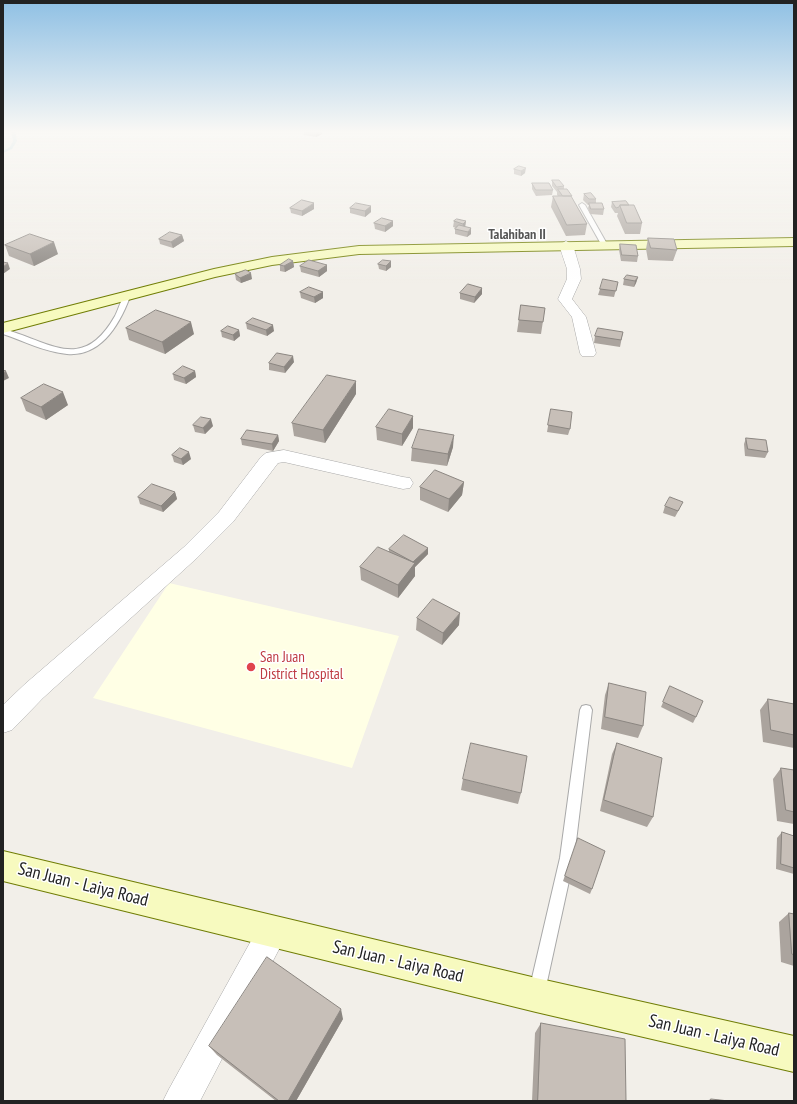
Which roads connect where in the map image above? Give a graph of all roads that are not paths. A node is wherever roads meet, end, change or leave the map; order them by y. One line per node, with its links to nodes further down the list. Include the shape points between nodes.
1 (582, 205): 3 (lane)
2 (794, 242): 3 (street)
3 (604, 244): 4 (street)
4 (566, 245): 5 (street, via 390,248 331,253 272,261); 7 (street, via 574,279 566,291 565,299 579,317)
5 (128, 294): 6 (street); 6 (lane, via 116,321 100,340 75,352 61,351)
6 (3, 329)
7 (588, 353)
8 (404, 483): 10 (street, via 284,456 274,457 268,461 226,517)
9 (586, 710): 13 (lane, via 566,858)
10 (3, 722)
11 (3, 866): 12 (street, San Juan - Laiya Road)
12 (272, 932): 13 (street, San Juan - Laiya Road); 15 (street)
13 (536, 995): 14 (street, San Juan - Laiya Road)
14 (794, 1054)
15 (181, 1101)

